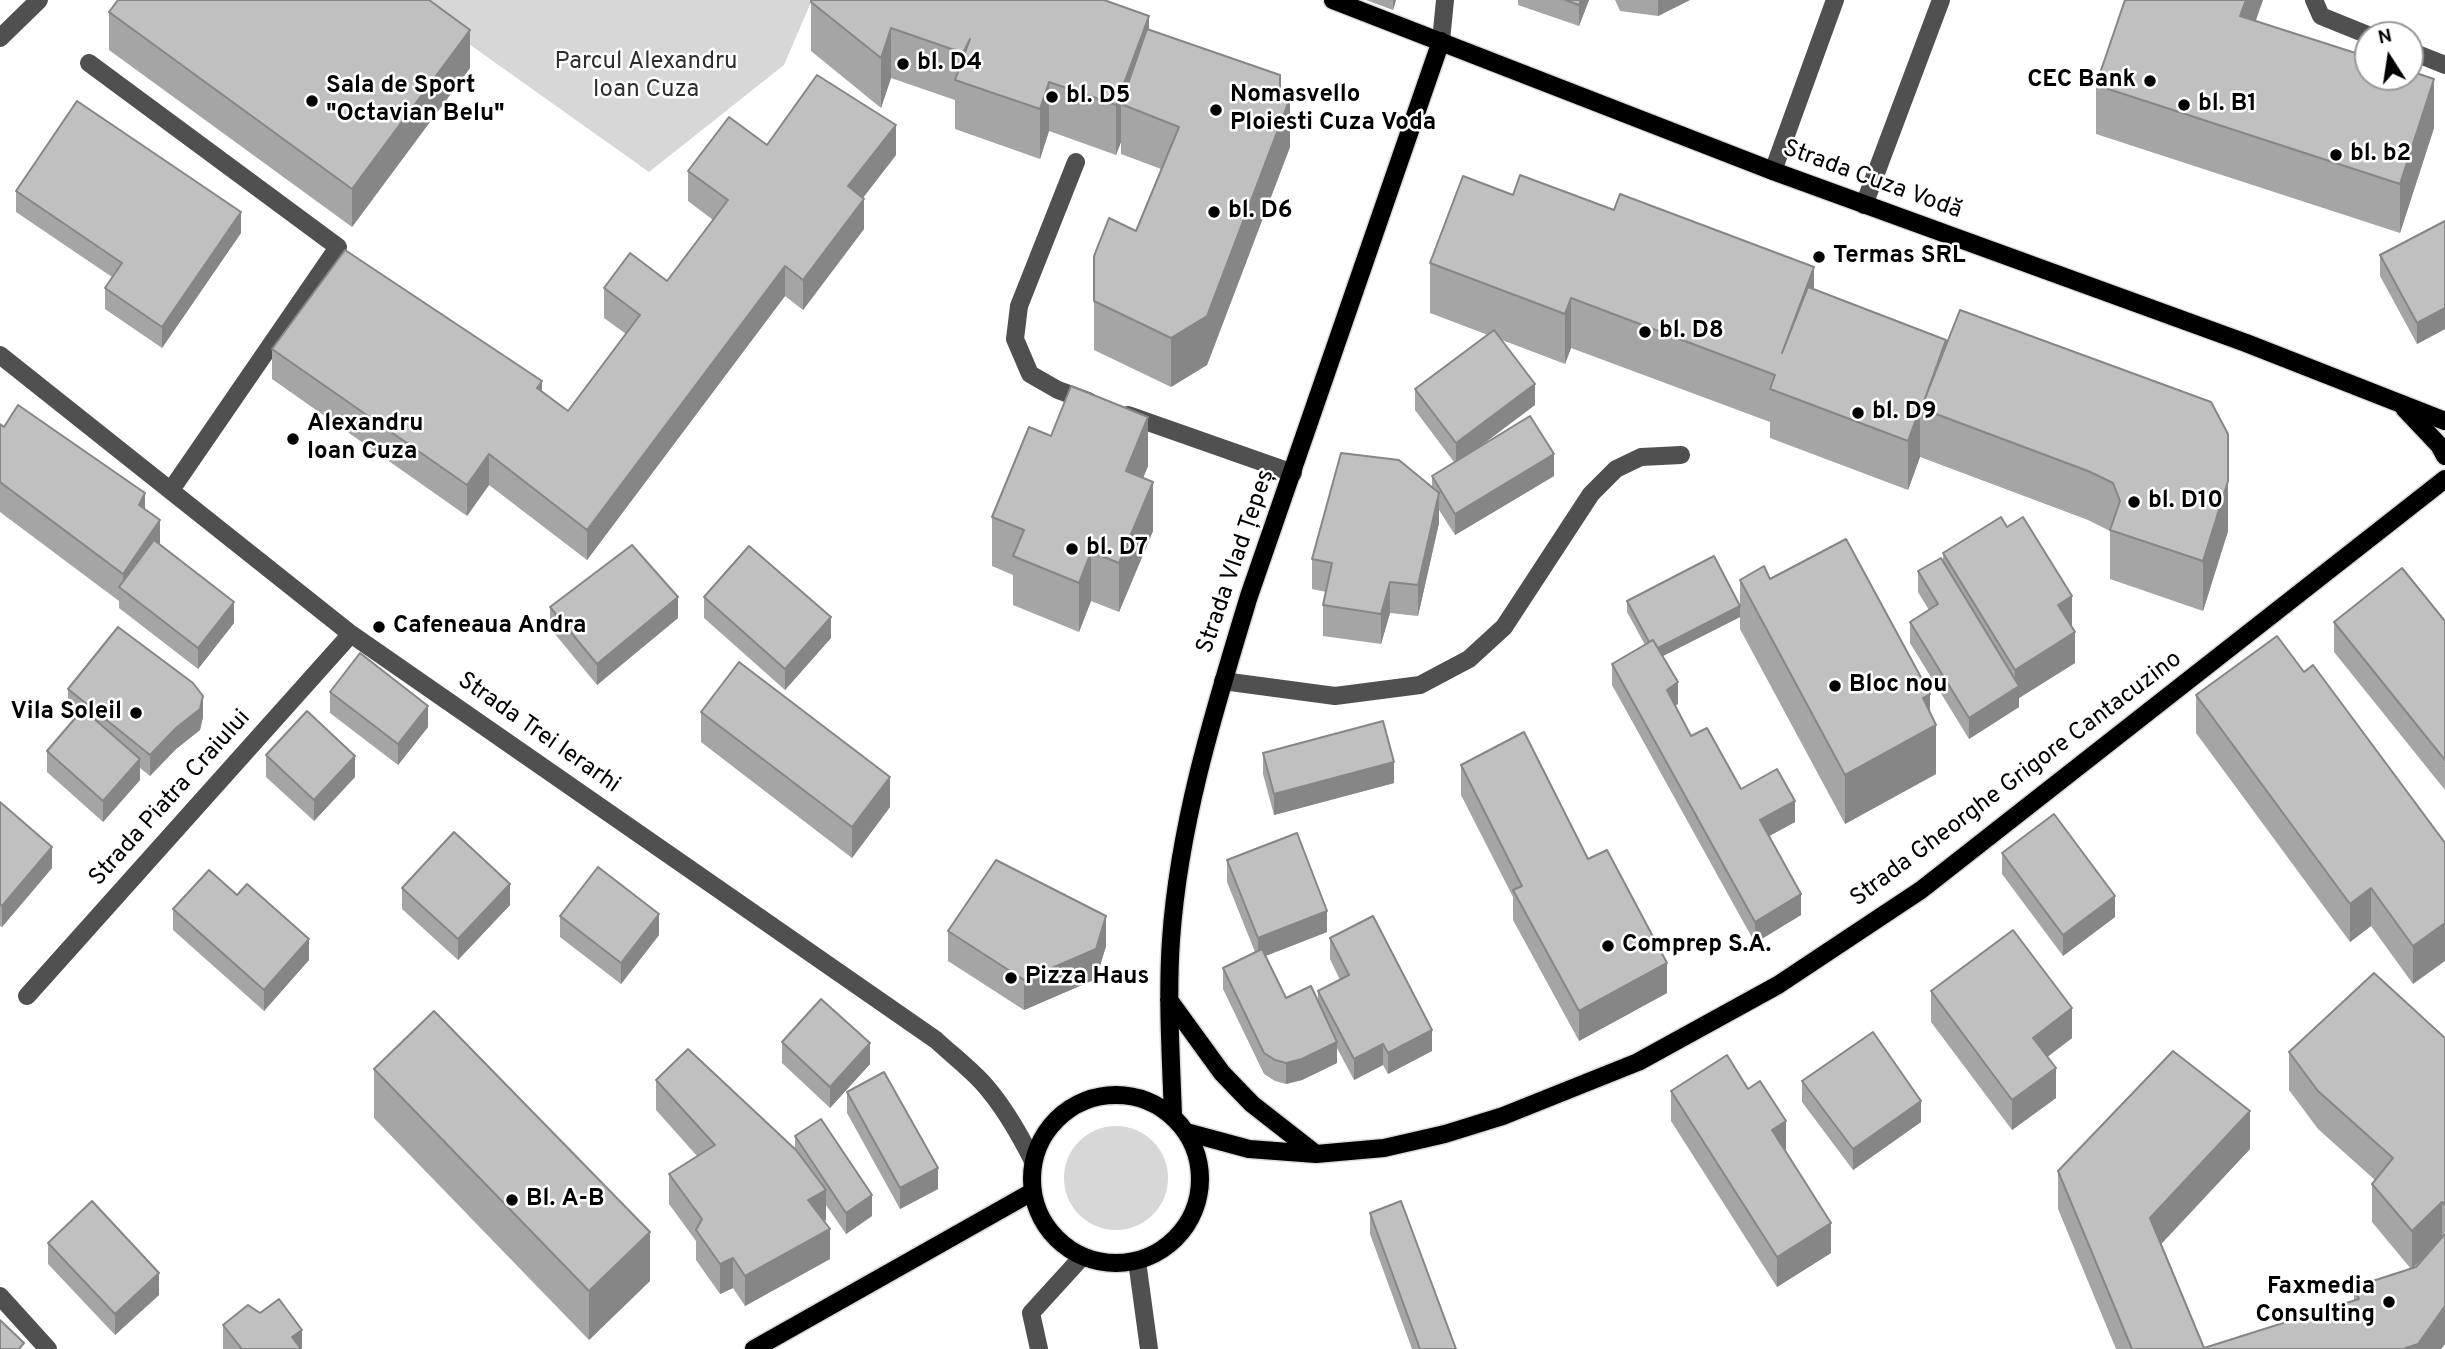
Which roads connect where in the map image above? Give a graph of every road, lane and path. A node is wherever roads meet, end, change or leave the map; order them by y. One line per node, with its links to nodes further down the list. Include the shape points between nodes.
1 (39, 0): 8 (street)
2 (1333, 0): 9 (main road, Strada Cuza Vodă)
3 (1445, 0): 9 (street)
4 (1835, 0): 14 (street)
5 (1941, 0): 15 (street)
6 (2314, 0): 7 (street, via 2320,16)
7 (2354, 29)
8 (0, 38)
9 (1441, 41): 14 (main road, Strada Cuza Vodă); 21 (main road, Strada Vlad Țepeș)
10 (2424, 57): 12 (street)
11 (89, 63): 23 (street, via 338,247)
12 (2445, 65)
13 (1076, 162): 21 (street, via 1019,306 1015,339 1030,374 1058,390)
14 (1773, 171): 15 (main road, Strada Cuza Vodă)
15 (1864, 205): 17 (main road, Strada Cuza Vodă)
16 (0, 355): 23 (street, Strada Trei Ierarhi)
17 (2397, 401): 18 (main road, Strada Cuza Vodă); 20 (main road, Strada Cuza Vodă)
18 (2445, 421)
19 (1681, 455): 25 (street, via 1641,457 1616,469 1591,494 1504,627 1469,659 1420,685 1335,696)
20 (2445, 456)
21 (1293, 473): 25 (main road, Strada Vlad Țepeș)
22 (2445, 479): 30 (main road, Strada Gheorghe Grigore Cantacuzino, via 1921,890 1778,985 1638,1062 1503,1116 1384,1148)
23 (171, 490): 24 (street, Strada Trei Ierarhi)
24 (351, 634): 26 (street, Strada Piatra Craiului); 31 (street, Strada Trei Ierarhi, via 936,1040 981,1080)
25 (1223, 681): 27 (main road, Strada Vlad Țepeș, via 1179,876)
26 (27, 996)
27 (1169, 1000): 28 (main road, Strada Vlad Țepeș); 30 (main road, via 1222,1073 1252,1104)
28 (1173, 1116): 29 (main road); 31 (main road, via 1125,1095 1090,1099 1054,1123)
29 (1186, 1132): 30 (main road, Strada Gheorghe Grigore Cantacuzino, via 1250,1149); 34 (main road, via 1200,1171 1190,1221 1160,1251)
30 (1316, 1154)
31 (1033, 1161): 32 (main road)
32 (1032, 1192): 33 (main road, via 1049,1231); 37 (main road)
33 (1082, 1257): 34 (main road, via 1100,1262); 38 (street, via 1031,1312)
34 (1136, 1261): 39 (street)
35 (0, 1296): 36 (street)
36 (48, 1349)
37 (754, 1349)
38 (1040, 1349)
39 (1149, 1349)

